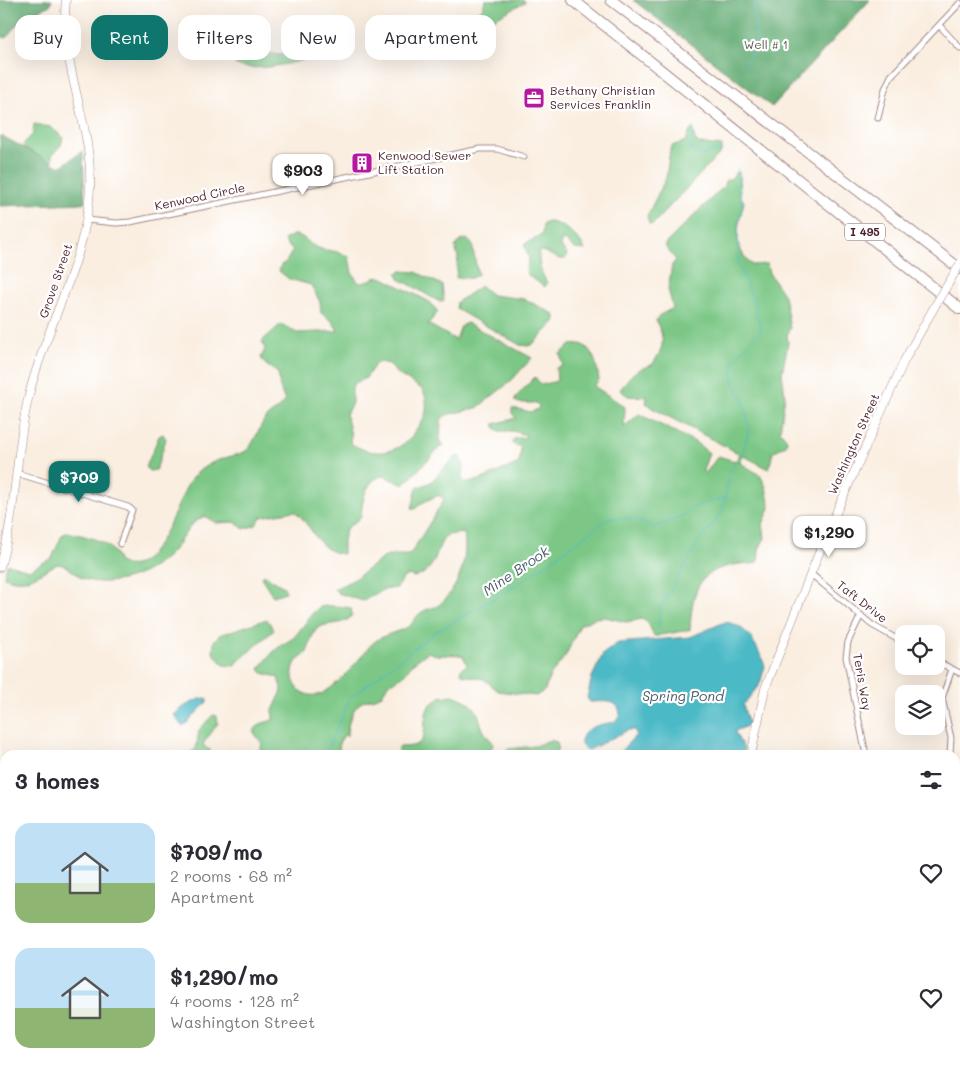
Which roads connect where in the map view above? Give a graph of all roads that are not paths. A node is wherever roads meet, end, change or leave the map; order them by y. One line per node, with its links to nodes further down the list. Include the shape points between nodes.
1 (66, 0): 9 (main road, Grove Street, via 67,44 89,166)
2 (572, 0): 12 (highway, I 495)
3 (611, 0): 11 (highway, I 495)
4 (960, 4): 5 (street)
5 (939, 25): 6 (street); 7 (street, via 891,76)
6 (960, 48)
7 (878, 118)
8 (524, 156): 9 (street, Kenwood Circle, via 497,149 480,149 130,222)
9 (86, 220): 13 (main road, Grove Street, via 31,388)
10 (960, 264): 16 (main road, Washington Street, bridge, via 920,330)
11 (960, 269)
12 (960, 309)
13 (16, 473): 14 (street, via 128,507 132,510); 15 (main road, Grove Street)
14 (120, 544)
15 (0, 567)
16 (811, 574): 17 (street, Taft Drive); 22 (main road, Washington Street, via 765,688)
17 (860, 614): 18 (street, Taft Drive); 23 (street, Teris Way, via 848,642 846,657)
18 (895, 638)
19 (945, 666): 20 (street)
20 (952, 669): 21 (street); 24 (street, via 942,698 951,738)
21 (960, 673)
22 (752, 750)
23 (865, 750)
24 (950, 750)

